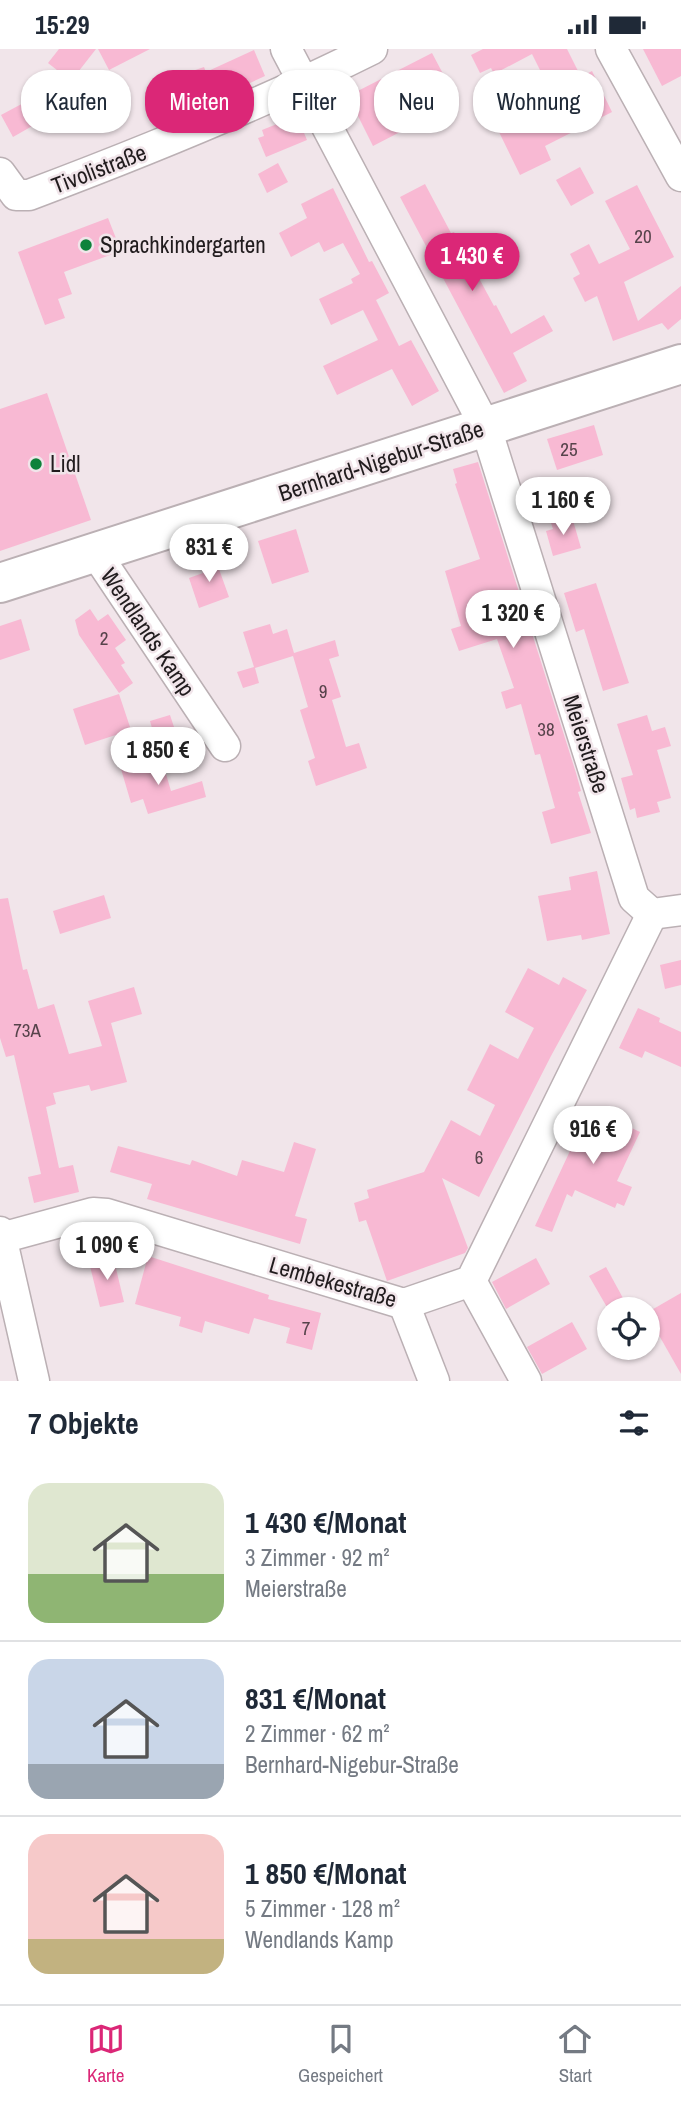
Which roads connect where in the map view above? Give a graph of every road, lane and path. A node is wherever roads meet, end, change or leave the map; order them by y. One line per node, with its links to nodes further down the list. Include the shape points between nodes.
1 (286, 49): 4 (street, Meierstraße)
2 (372, 49): 5 (street, Tivolistraße)
3 (611, 49): 8 (street)
4 (297, 70)
5 (330, 70)
6 (268, 99): 9 (street, Tivolistraße, via 29,195)
7 (330, 133): 11 (street, Meierstraße)
8 (681, 176)
9 (8, 184)
10 (681, 364): 11 (main road, Bernhard-Nigebur-Straße)
11 (486, 428): 12 (main road, Bernhard-Nigebur-Straße); 15 (street, Meierstraße, via 634,898)
12 (95, 552): 13 (main road, Bernhard-Nigebur-Straße); 14 (street, Wendlands Kamp)
13 (0, 583)
14 (225, 746)
15 (667, 912): 17 (street)
16 (1, 1241): 18 (street, Lembekestraße, via 93,1213 107,1214); 19 (street)
17 (471, 1281): 18 (street, Lembekestraße); 21 (street)
18 (404, 1304): 20 (street)
19 (34, 1381)
20 (434, 1381)
21 (526, 1381)

